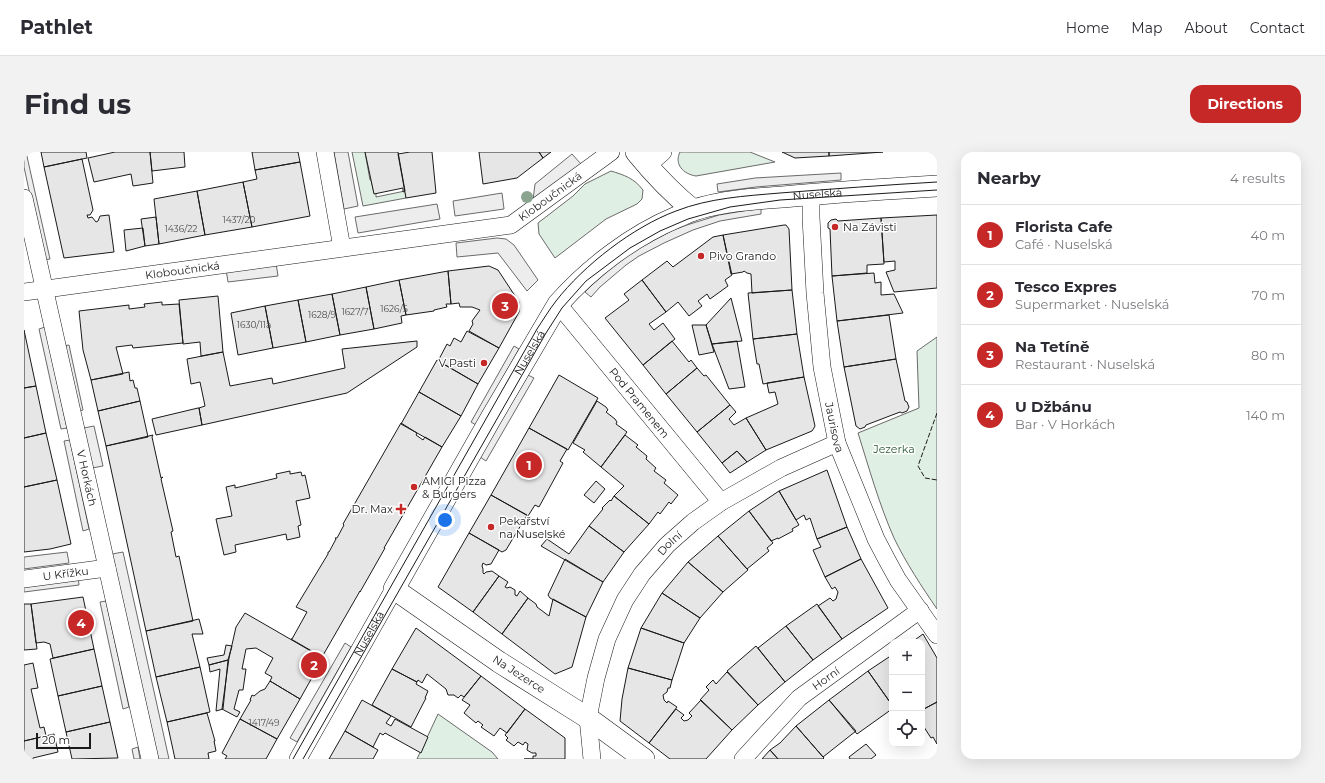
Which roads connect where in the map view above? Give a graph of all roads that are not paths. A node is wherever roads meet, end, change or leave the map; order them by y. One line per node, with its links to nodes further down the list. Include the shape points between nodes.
1 (325, 152): 9 (street)
2 (611, 152): 9 (street, Kloboučnická, via 511,225)
3 (663, 152): 4 (street)
4 (642, 159): 8 (street)
5 (937, 186): 6 (street, Nuselská)
6 (811, 194): 8 (street, Nuselská, via 742,200); 13 (street, Jaurisova, via 815,293 822,367)
7 (24, 198): 10 (street, V Horkách)
8 (693, 210): 12 (street, Nuselská, via 646,231 619,249)
9 (342, 248): 10 (street, Kloboučnická)
10 (44, 290): 11 (street, Kloboučnická); 15 (street, V Horkách)
11 (24, 292)
12 (558, 304): 14 (street, Pod Pramenem); 17 (street, Nuselská)
13 (837, 443): 14 (street, Dolní, via 781,468); 18 (street, Jaurisova, via 876,539 898,580)
14 (721, 502): 20 (street, Dolní, via 667,545 642,574 607,639)
15 (107, 568): 16 (street, U Křížku); 21 (street, V Horkách)
16 (24, 578)
17 (394, 589): 20 (street, Na Jezerce, via 499,662); 22 (street, Nuselská)
18 (920, 610): 19 (street, Jaurisova); 25 (street, Horní, via 799,698)
19 (937, 635)
20 (588, 718): 23 (street, Dolní); 24 (street, Na Jezerce)
21 (150, 759)
22 (298, 759)
23 (592, 759)
24 (644, 759)
25 (743, 759)

